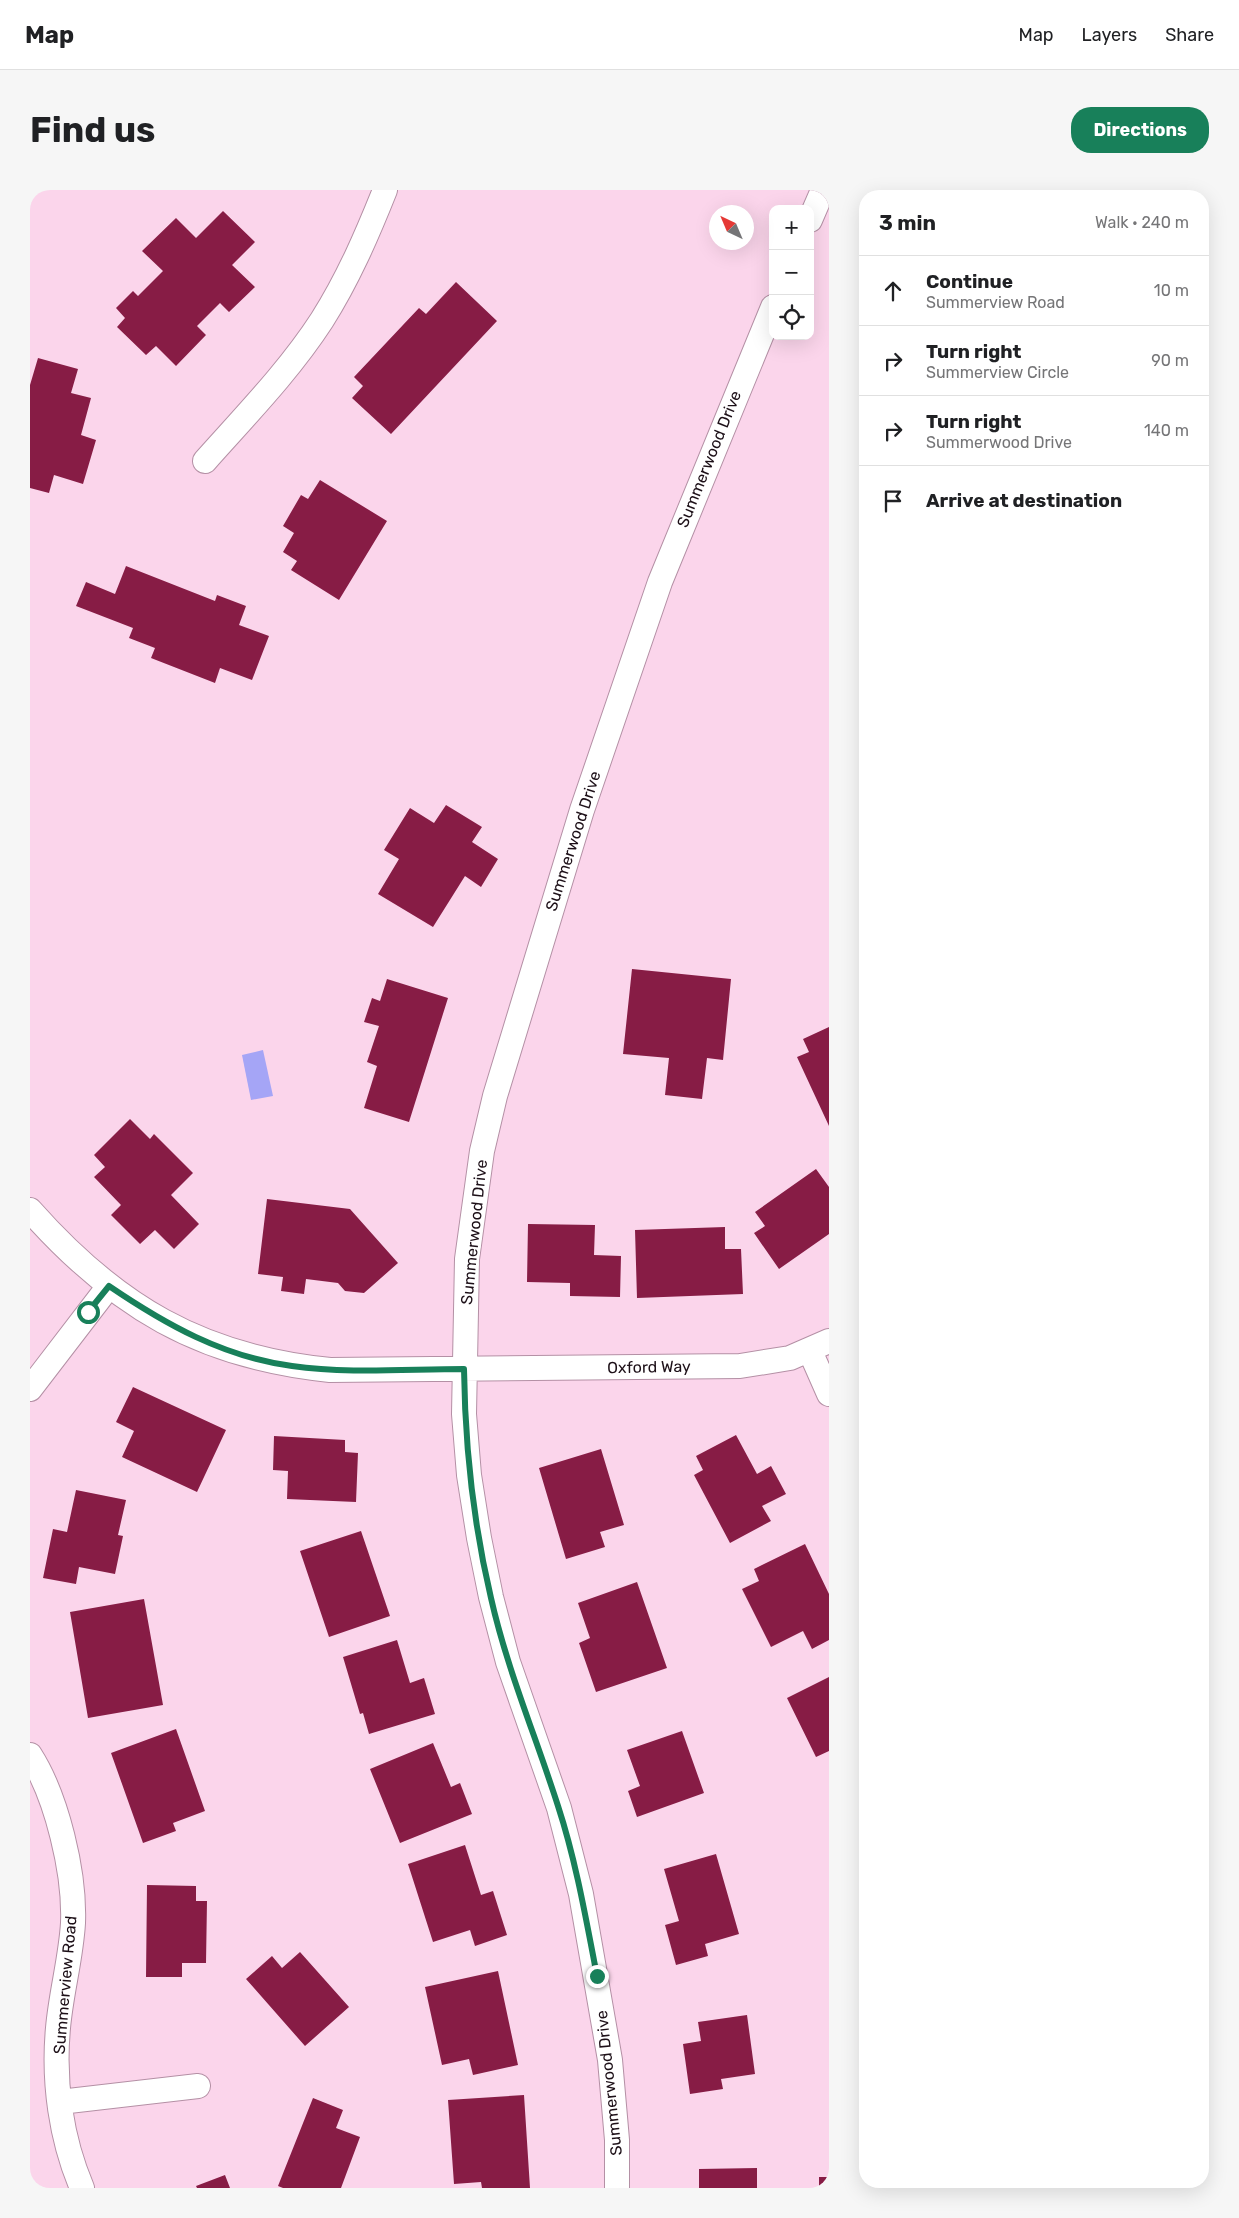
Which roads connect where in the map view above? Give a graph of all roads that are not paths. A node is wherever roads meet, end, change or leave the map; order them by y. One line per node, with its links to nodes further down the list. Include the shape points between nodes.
1 (385, 190): 5 (street, via 367,236 321,322)
2 (823, 190): 3 (street)
3 (814, 211)
4 (769, 317): 9 (street, Summerwood Drive, via 660,582 582,810 510,1039 482,1151 473,1206 467,1259)
5 (205, 462)
6 (30, 1210): 7 (street, Oxford Way, via 63,1247)
7 (109, 1286): 9 (street, Oxford Way, via 153,1317 188,1334 243,1354 290,1366 330,1370); 10 (street)
8 (820, 1346): 9 (street, Oxford Way, via 790,1358 740,1366); 11 (street)
9 (464, 1369): 16 (street, Summerwood Drive, via 469,1475 490,1597 508,1662 559,1808 597,1976 610,2060 617,2140)
10 (30, 1388)
11 (829, 1394)
12 (30, 1755): 14 (street, Summerview Road, via 54,1812 70,1884 73,1920 57,2044)
13 (198, 2086): 14 (street)
14 (60, 2102): 15 (street, Summerview Road, via 70,2158)
15 (82, 2188)
16 (617, 2188)

